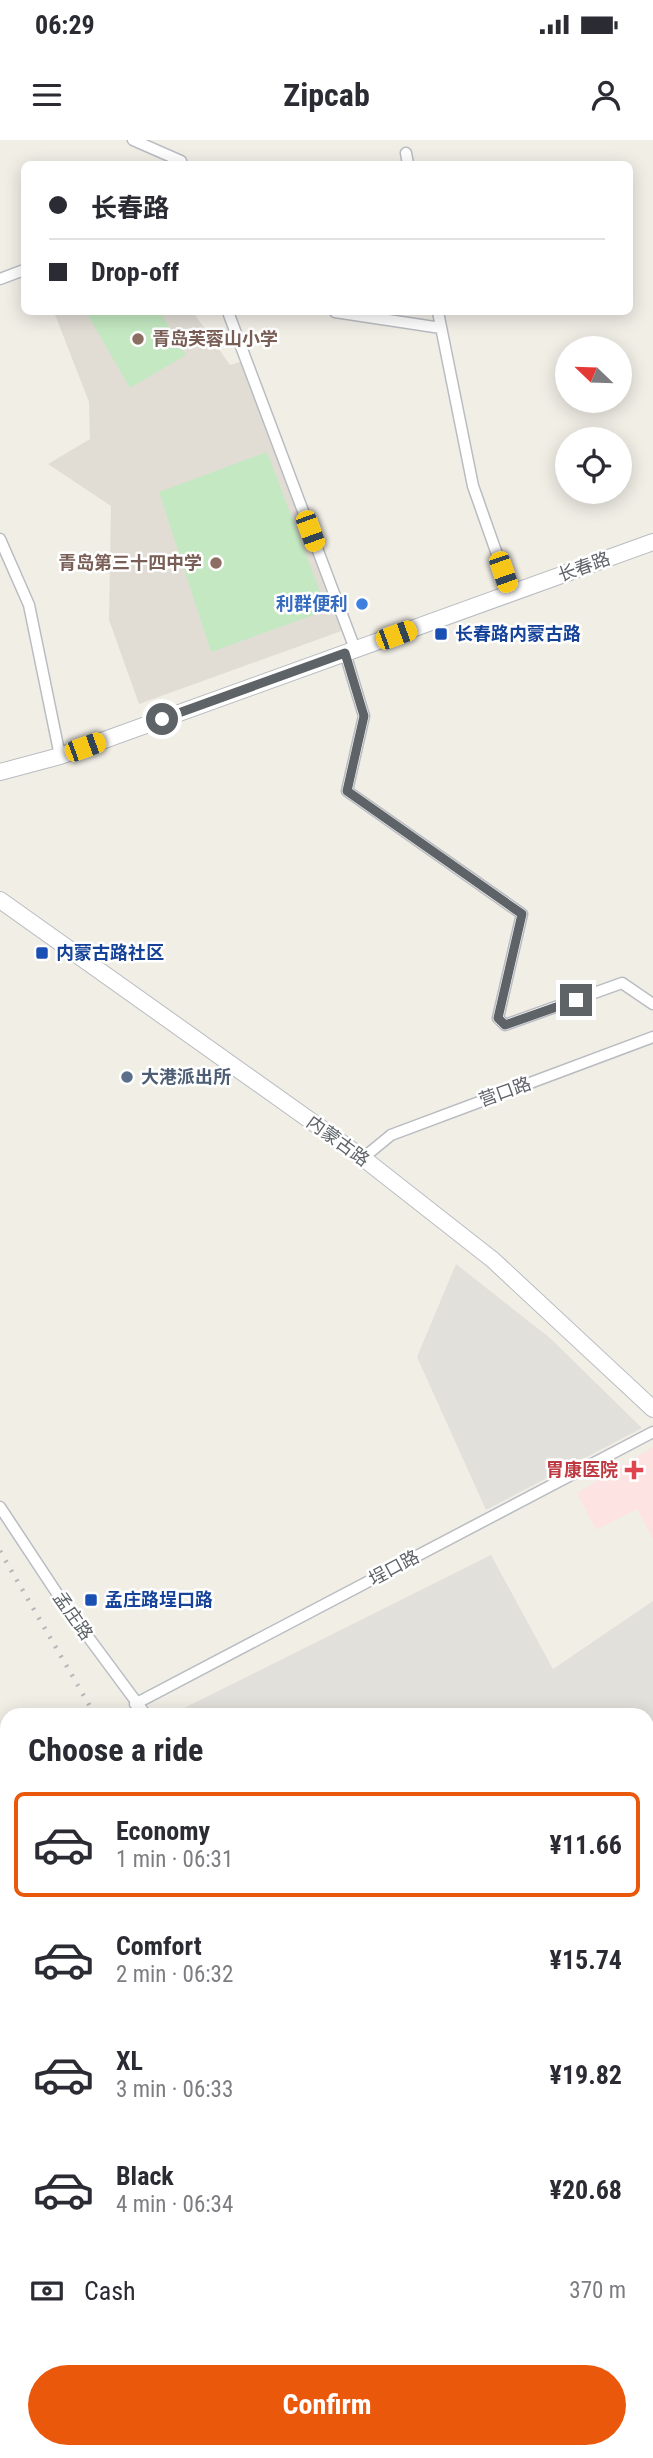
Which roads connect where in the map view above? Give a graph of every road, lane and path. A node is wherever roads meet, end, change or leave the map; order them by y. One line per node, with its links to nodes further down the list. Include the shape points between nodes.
1 (133, 140): 3 (street)
2 (406, 153): 4 (street)
3 (181, 161)
4 (407, 161)
5 (21, 271): 6 (street)
6 (0, 279)
7 (229, 315): 14 (street)
8 (355, 315): 10 (street)
9 (439, 315): 10 (street)
10 (441, 328): 13 (street, via 472,486)
11 (0, 539): 15 (street, via 29,605)
12 (653, 542): 13 (main road, 长春路)
13 (511, 594): 14 (main road, 长春路)
14 (350, 651): 15 (main road, 长春路); 18 (street, via 364,716 347,791 522,914 498,1018 505,1025 622,983)
15 (60, 756): 16 (main road, 长春路)
16 (0, 772)
17 (0, 900): 20 (main road, 内蒙古路)
18 (653, 1003)
19 (653, 1037): 20 (street, 营口路, via 391,1135)
20 (363, 1158): 21 (main road, 内蒙古路, via 493,1261)
21 (653, 1409)
22 (653, 1432): 24 (street, 埕口路)
23 (1, 1513): 24 (street, 孟庄路)
24 (135, 1704): 25 (street, 孟庄路)
25 (139, 1708)

